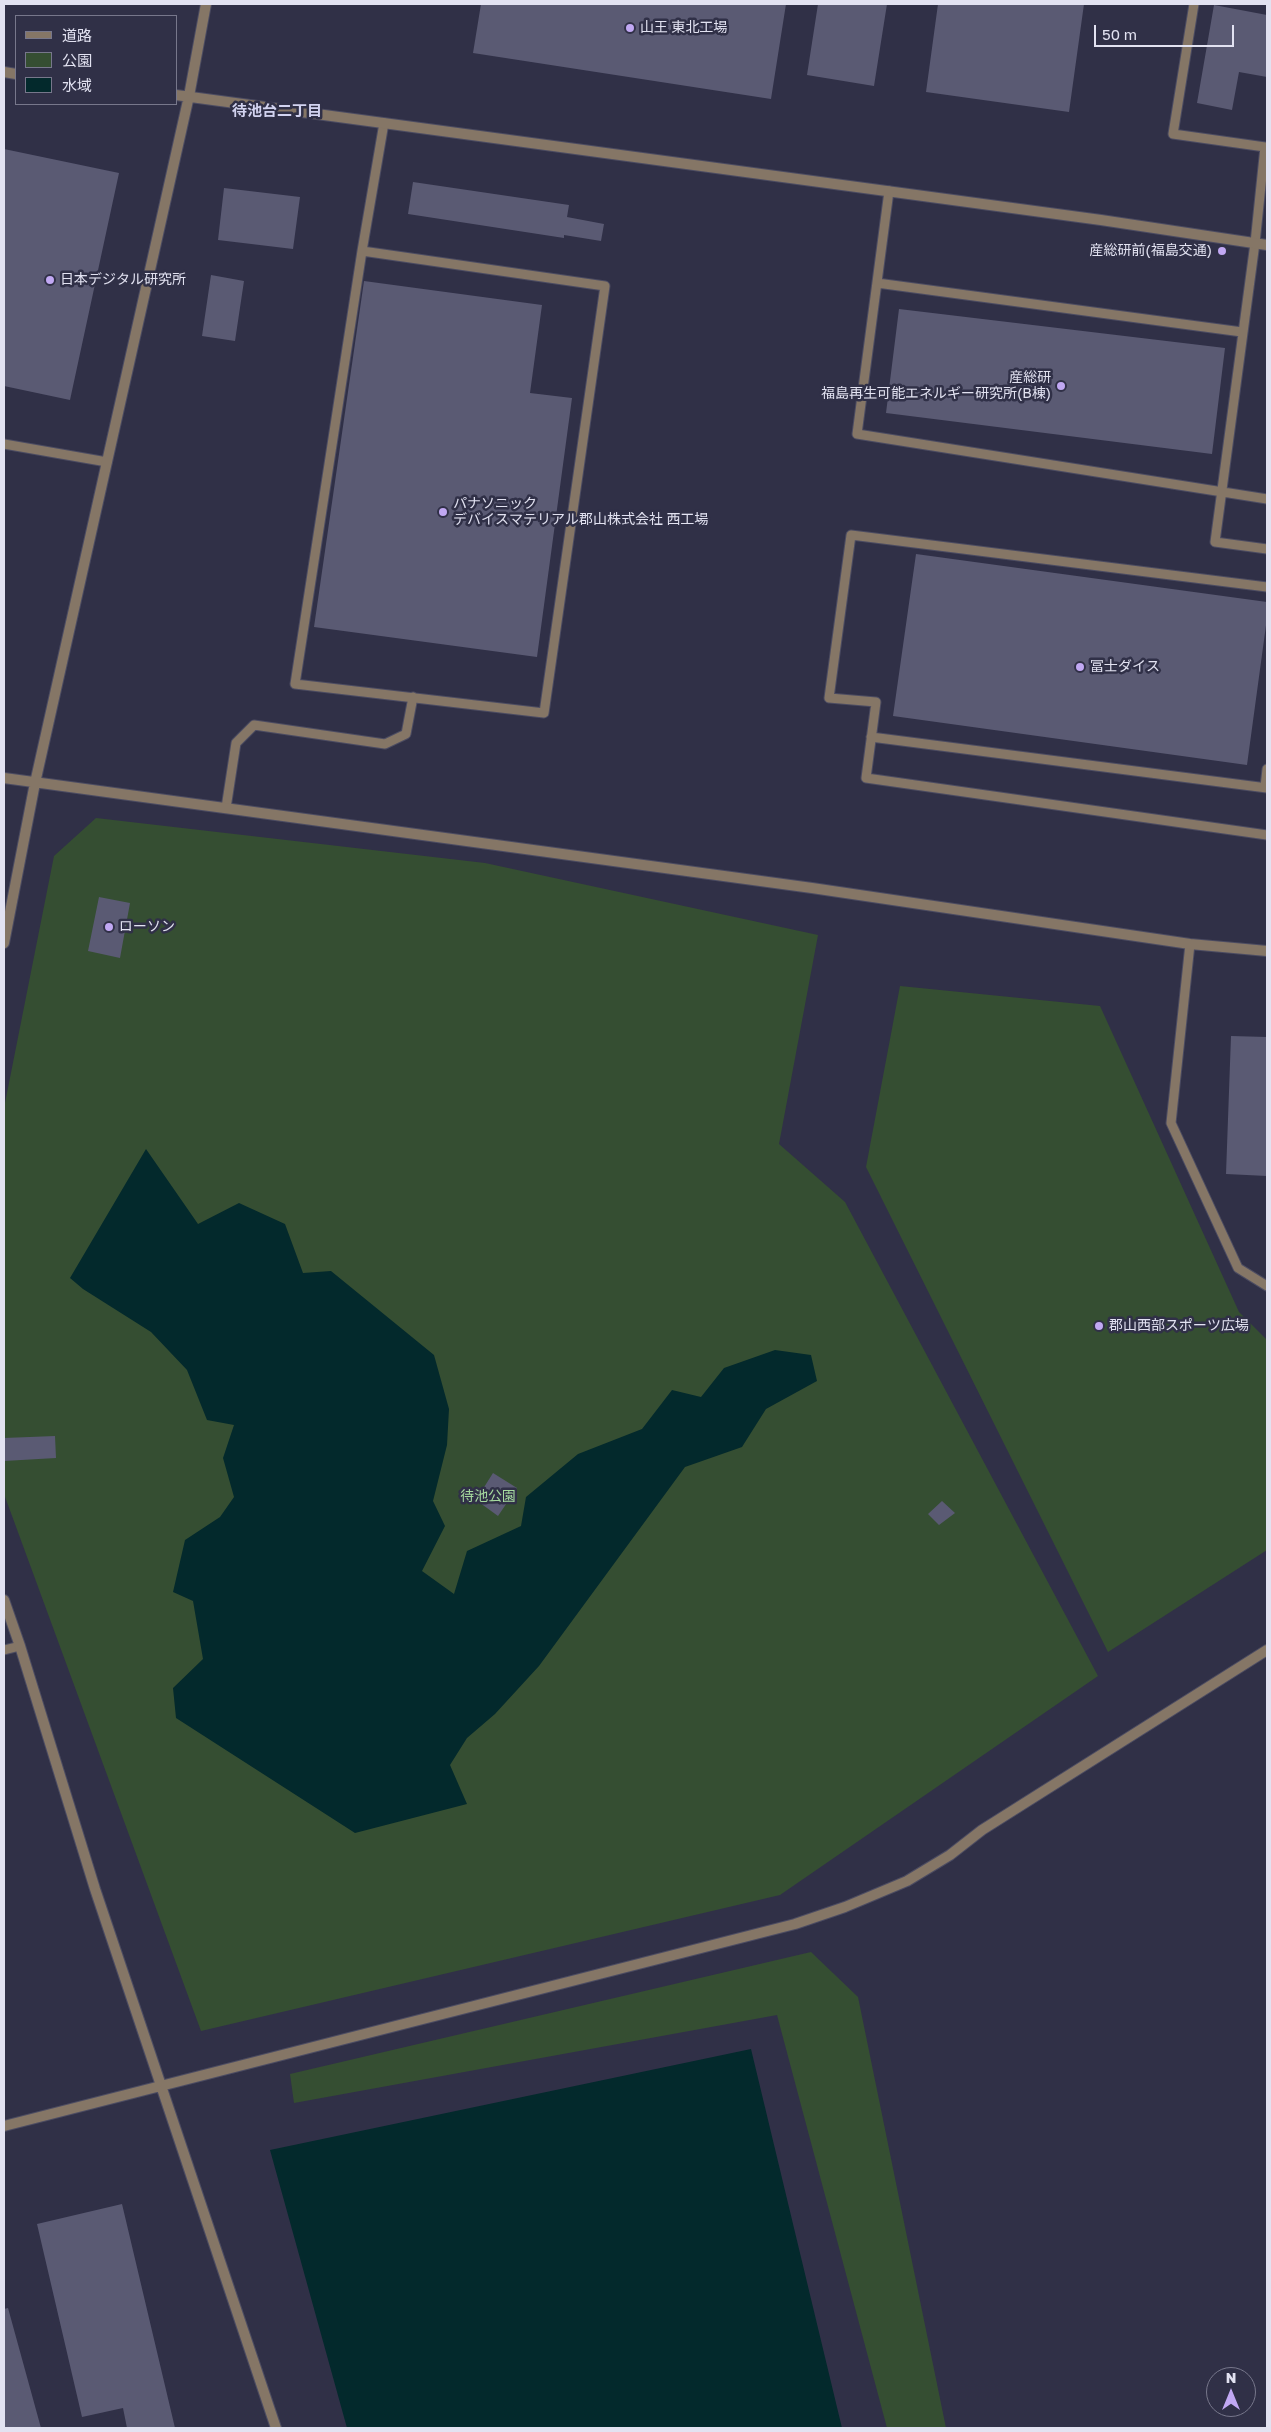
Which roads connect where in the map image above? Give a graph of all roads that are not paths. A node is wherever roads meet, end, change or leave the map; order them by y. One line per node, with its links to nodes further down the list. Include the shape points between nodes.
1 (206, 4): 4 (street)
2 (1194, 4): 7 (lane, via 1173,134 1264,147)
3 (178, 95): 4 (street)
4 (189, 96): 5 (street); 14 (street)
5 (384, 123): 6 (street); 10 (lane)
6 (889, 191): 8 (street); 11 (lane)
7 (1263, 196): 8 (lane)
8 (1255, 243): 9 (street); 12 (lane)
9 (1267, 245)
10 (362, 251): 19 (lane, via 296,684); 19 (lane, via 605,286 544,713)
11 (877, 282): 12 (lane); 15 (lane, via 857,434)
12 (1242, 332): 15 (lane)
13 (4, 444): 14 (lane)
14 (107, 462): 23 (street)
15 (1222, 493): 16 (lane); 17 (lane, via 1215,542)
16 (1267, 499)
17 (1267, 549)
18 (1267, 587): 20 (lane, via 851,535 829,698 876,702)
19 (413, 697): 25 (lane, via 406,734 385,744 254,725 236,743)
20 (871, 737): 24 (lane); 26 (lane, via 866,778)
21 (1267, 769): 24 (lane)
22 (4, 778): 23 (street)
23 (35, 783): 25 (street); 27 (street)
24 (1266, 787)
25 (226, 808): 28 (street, via 812,888)
26 (1267, 835)
27 (4, 943)
28 (1190, 944): 29 (street); 30 (lane, via 1171,1123 1238,1268)
29 (1267, 952)
30 (1267, 1286)
31 (4, 1600): 32 (street)
32 (20, 1646): 33 (lane); 35 (street, via 95,1889)
33 (4, 1650)
34 (1267, 1650): 35 (street, via 982,1830 950,1855 907,1881 844,1907 795,1924)
35 (161, 2087): 36 (street); 37 (street)
36 (4, 2126)
37 (276, 2428)

